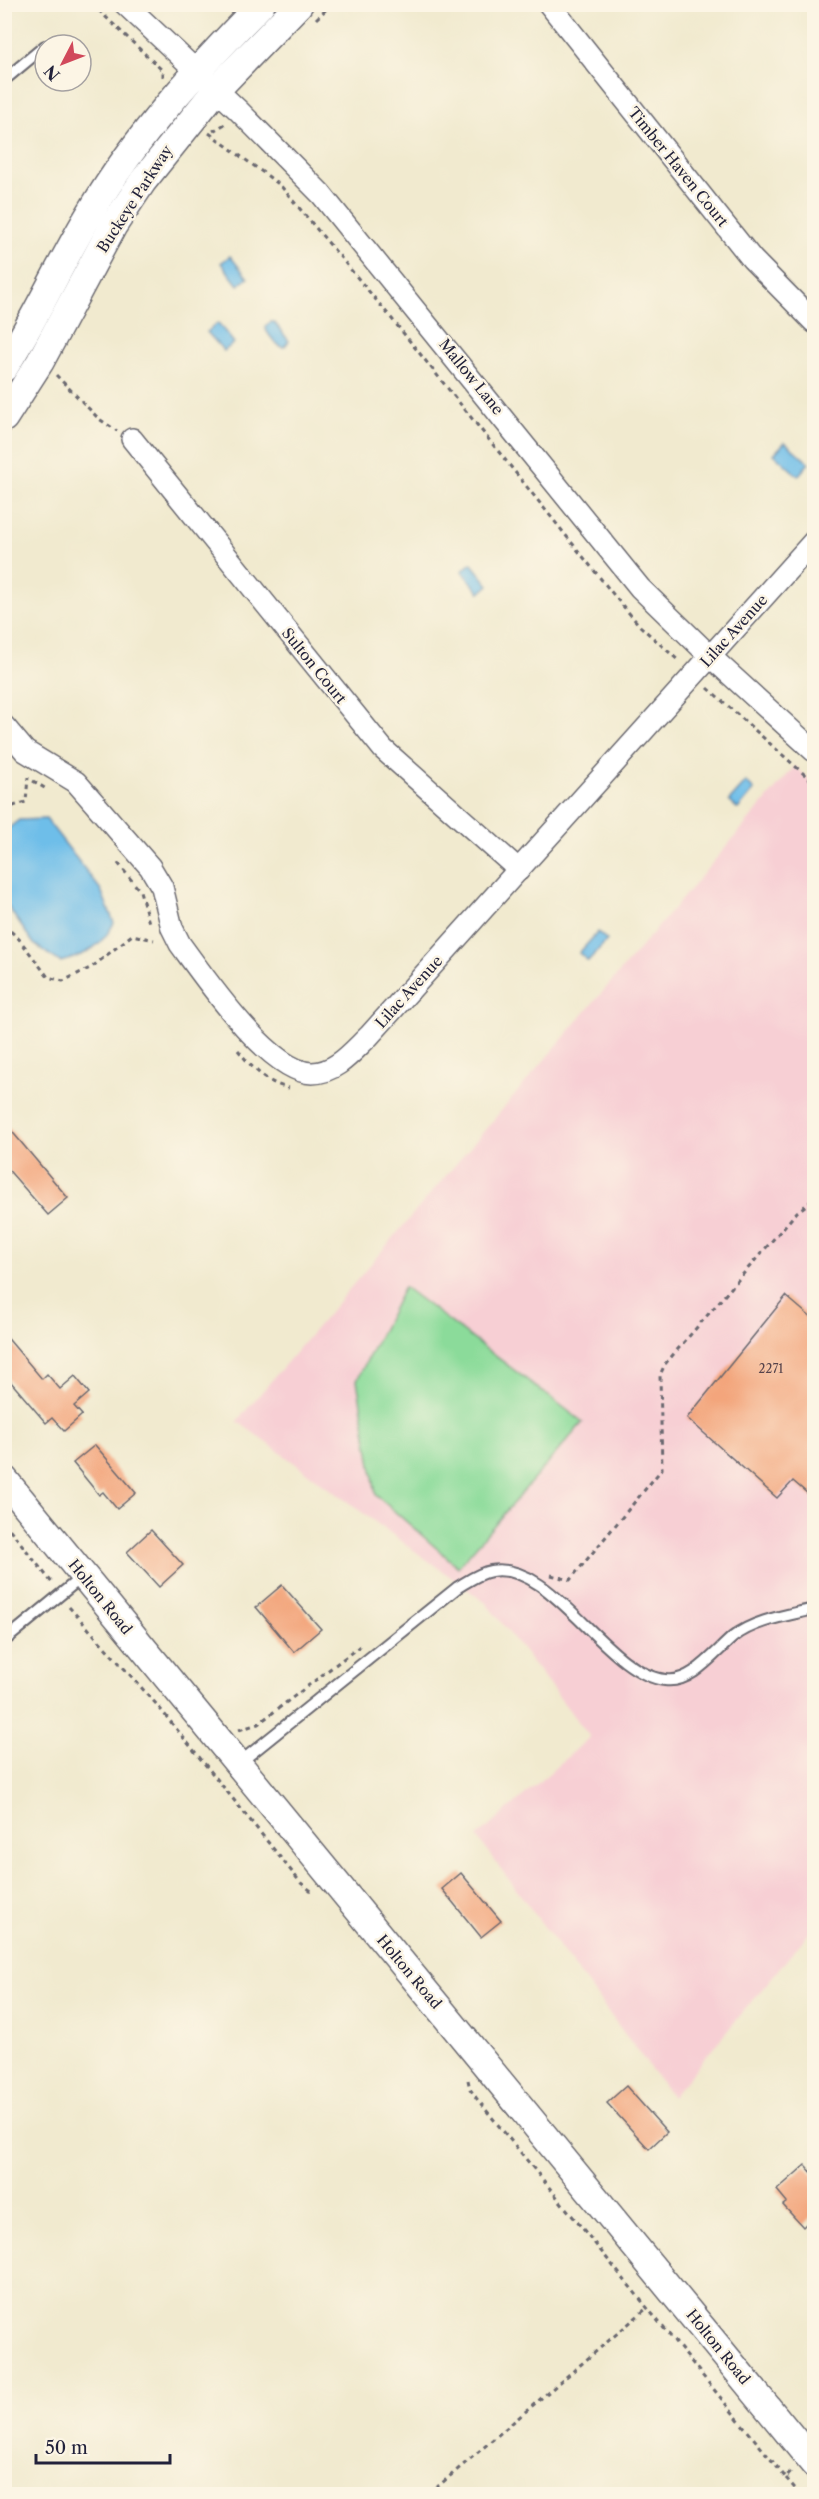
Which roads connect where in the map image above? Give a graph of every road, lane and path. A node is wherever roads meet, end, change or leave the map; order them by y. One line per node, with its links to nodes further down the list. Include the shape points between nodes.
1 (92, 4): 11 (path, via 164,71 158,86)
2 (125, 4): 8 (street, Mallow Lane)
3 (261, 4): 8 (street, Buckeye Parkway)
4 (332, 4): 6 (path)
5 (549, 4): 15 (street, Timber Haven Court, via 752,259)
6 (304, 15): 10 (street, Buckeye Parkway)
7 (33, 56): 9 (lane)
8 (197, 71): 10 (street, Mallow Lane); 11 (street, Buckeye Parkway)
9 (4, 80)
10 (216, 90): 12 (street, Mallow Lane); 18 (street, Buckeye Parkway, via 113,226 40,362)
11 (172, 98): 16 (street, Buckeye Parkway, via 90,212)
12 (238, 110): 13 (path, via 221,128); 21 (street, Mallow Lane, via 343,220 640,588)
13 (208, 133): 14 (path); 22 (path, via 280,185 640,627)
14 (200, 139)
15 (814, 322)
16 (4, 368)
17 (52, 370): 19 (path, via 99,419)
18 (4, 418)
19 (132, 439): 32 (street, Sulton Court, via 383,749)
20 (814, 541): 21 (street, Lilac Avenue)
21 (711, 657): 22 (street, Lilac Avenue); 25 (street, Mallow Lane)
22 (701, 682): 23 (path); 28 (path); 32 (street, Lilac Avenue)
23 (701, 697)
24 (4, 726): 32 (street, Lilac Avenue, via 25,751 76,782 99,805 162,887 172,928 190,958 265,1050 296,1070 313,1073 342,1062)
25 (814, 751)
26 (22, 773): 27 (path)
27 (28, 777): 29 (path); 30 (path, via 26,802)
28 (814, 783)
29 (51, 791)
30 (4, 809)
31 (113, 855): 34 (path, via 140,891)
32 (519, 870)
33 (4, 925): 34 (path, via 48,977 63,981 92,968 132,935)
34 (154, 940): 35 (path)
35 (160, 950)
36 (234, 1044): 37 (path, via 252,1068 278,1086)
37 (290, 1088)
38 (814, 1199): 41 (path, via 797,1212 665,1364 660,1376 662,1468 570,1580)
39 (4, 1479): 42 (street, Holton Road)
40 (4, 1522): 43 (path)
41 (541, 1574)
42 (83, 1576): 43 (lane); 48 (street, Holton Road)
43 (61, 1595): 45 (lane); 49 (path, via 301,1883)
44 (814, 1609): 48 (lane, via 772,1619 736,1635 697,1669 667,1681 649,1676 618,1655 530,1579 509,1571 491,1571 458,1587)
45 (4, 1641)
46 (367, 1642): 47 (path, via 258,1724)
47 (233, 1730)
48 (238, 1765): 52 (street, Holton Road)
49 (315, 1894)
50 (468, 2076): 51 (path, via 477,2099)
51 (647, 2308): 53 (path); 54 (path)
52 (811, 2460): 53 (path)
53 (786, 2478): 55 (path)
54 (429, 2494)
55 (800, 2494)

